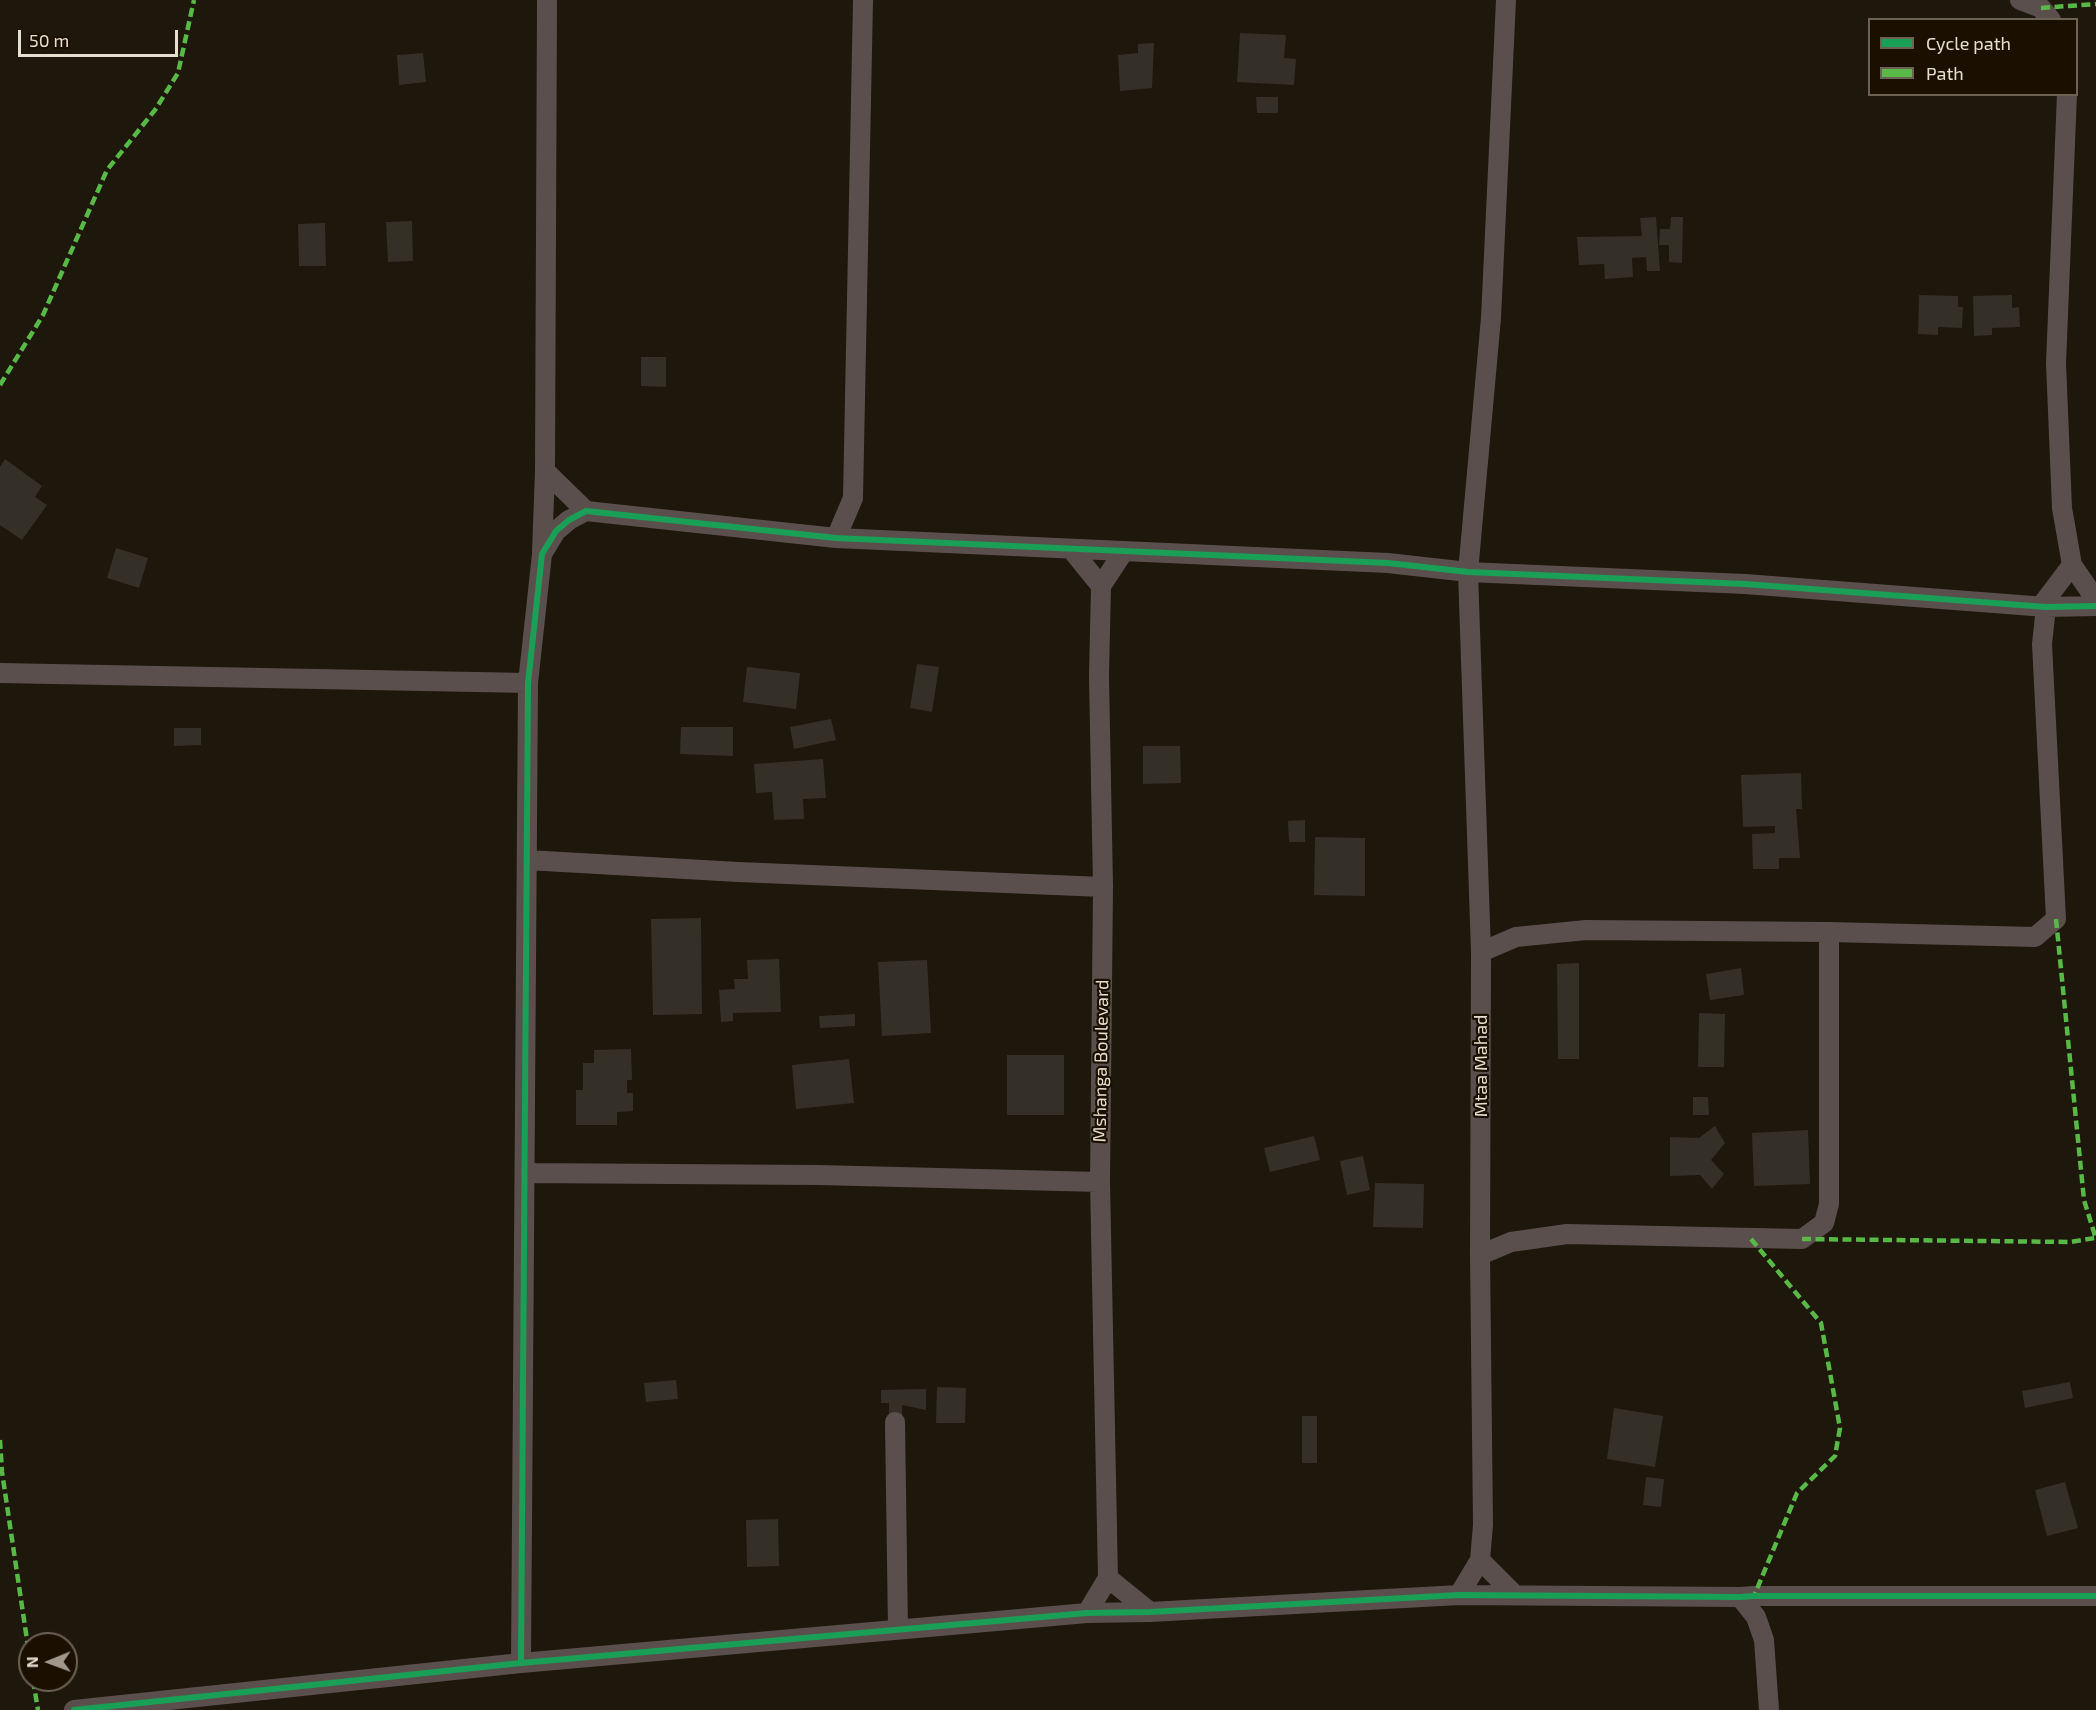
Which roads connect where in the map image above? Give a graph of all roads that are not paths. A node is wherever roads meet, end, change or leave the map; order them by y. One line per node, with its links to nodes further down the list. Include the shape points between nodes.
1 (547, 0): 7 (street)
2 (864, 0): 9 (street, via 854,498)
3 (1506, 0): 14 (street, Mtaa Mahad, via 1491,318)
4 (2020, 0): 5 (street, via 2041,8)
5 (2049, 18)
6 (2067, 96): 13 (street, via 2056,363 2061,508)
7 (545, 471): 8 (street); 12 (street)
8 (586, 511): 9 (street); 12 (street, via 556,531)
9 (836, 538): 10 (street)
10 (1071, 549): 11 (street); 15 (street)
11 (1124, 551): 14 (street, via 1388,563); 15 (street)
12 (542, 554): 20 (street)
13 (2072, 565): 16 (street); 17 (street)
14 (1468, 572): 17 (street, via 1745,584); 24 (street, Mtaa Mahad)
15 (1101, 586): 22 (street, Mshanga Boulevard)
16 (2096, 600)
17 (2043, 606): 18 (street); 23 (street, via 2056,919 2035,937)
18 (2096, 606)
19 (0, 673): 20 (street)
20 (528, 683): 21 (street)
21 (527, 860): 22 (street); 25 (street)
22 (1102, 887): 26 (street, Mshanga Boulevard)
23 (1829, 932): 24 (street, via 1586,930 1516,937); 27 (street, via 1829,1204 1824,1223 1802,1239 1567,1234 1511,1242)
24 (1481, 952): 27 (street, Mtaa Mahad)
25 (525, 1173): 26 (street); 38 (street)
26 (1100, 1182): 30 (street, Mshanga Boulevard)
27 (1479, 1256): 29 (street, Mtaa Mahad, via 1484,1525)
28 (895, 1422): 37 (street)
29 (1480, 1560): 31 (street, Mtaa Mahad); 32 (street)
30 (1108, 1578): 35 (street); 36 (street)
31 (1459, 1595): 32 (street); 35 (street)
32 (1515, 1595): 34 (street)
33 (2096, 1596): 34 (street)
34 (1740, 1598): 40 (street, via 1756,1617 1764,1640)
35 (1150, 1612): 36 (street)
36 (1087, 1613): 37 (street)
37 (898, 1629): 38 (street)
38 (521, 1664): 39 (street)
39 (74, 1710)
40 (1769, 1710)

